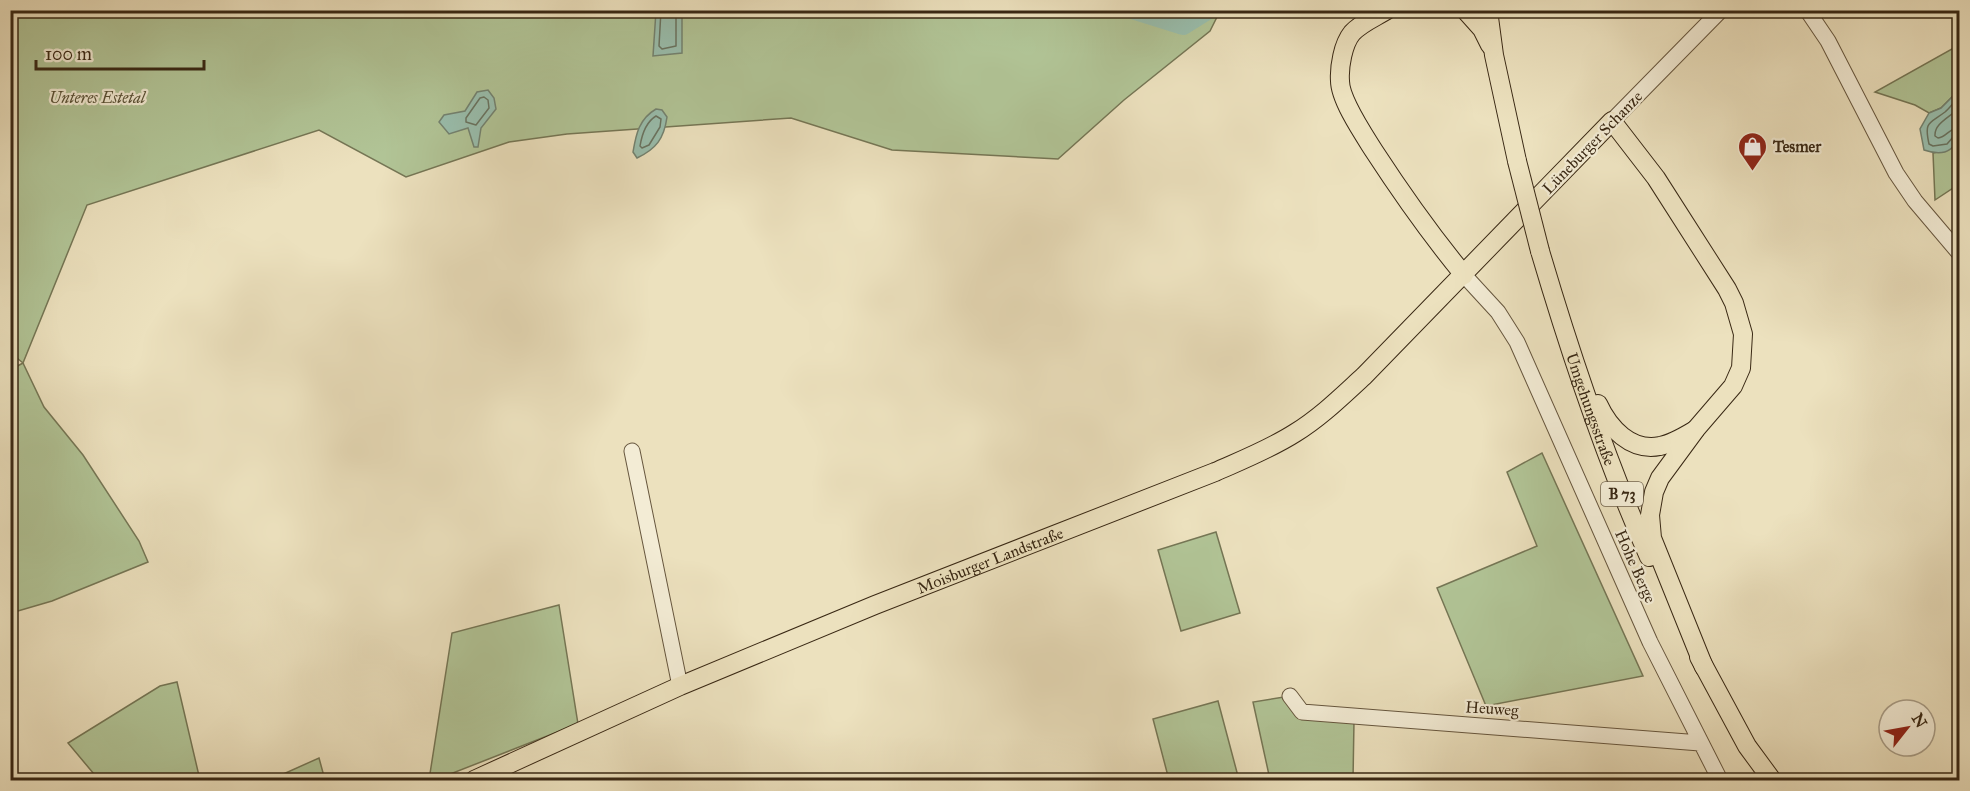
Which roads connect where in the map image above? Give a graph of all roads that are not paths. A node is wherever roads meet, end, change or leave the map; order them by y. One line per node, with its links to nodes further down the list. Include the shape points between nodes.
1 (1387, 10): 9 (main road, via 1352,34 1342,57 1339,83 1354,120 1414,213)
2 (1465, 10): 6 (main road, via 1482,29)
3 (1488, 10): 6 (main road, Umgehungsstraße / B 73)
4 (1721, 10): 7 (street, Lüneburger Schanze)
5 (1807, 10): 8 (street, via 1828,41 1896,173)
6 (1494, 55): 10 (main road, Umgehungsstraße / B 73, bridge)
7 (1612, 121): 9 (main road, Lüneburger Schanze); 11 (main road, via 1686,223 1727,289 1738,317 1743,345 1741,368 1733,386)
8 (1959, 254)
9 (1464, 275): 14 (main road, Moisburger Landstraße, via 1328,410 1270,447); 16 (street, Hohe Berge, via 1498,312 1517,342 1650,642)
10 (1558, 313): 11 (main road, via 1599,408 1621,436 1638,444 1660,446); 13 (main road, Umgehungsstraße / B 73, via 1624,500)
11 (1696, 429): 13 (main road, via 1660,478 1650,515 1652,537)
12 (632, 451): 14 (street)
13 (1704, 667): 19 (main road, Umgehungsstraße / B 73, via 1748,746)
14 (680, 686): 17 (main road, Moisburger Landstraße)
15 (1290, 696): 16 (street, Heuweg, via 1302,712)
16 (1700, 743): 18 (street, Hohe Berge)
17 (474, 780)
18 (1720, 780)
19 (1772, 780)

